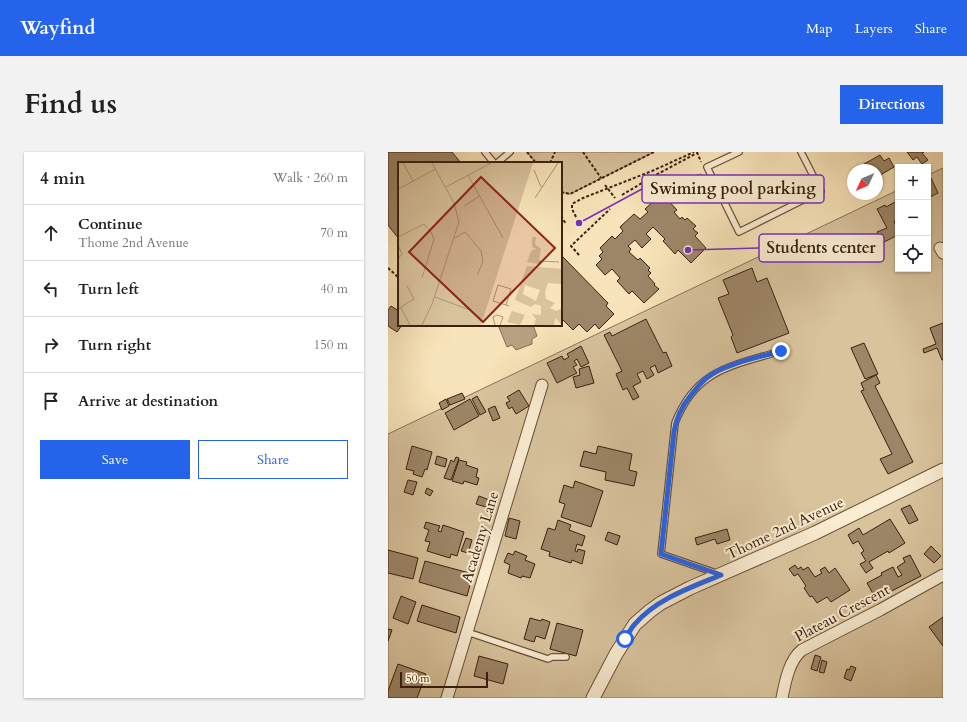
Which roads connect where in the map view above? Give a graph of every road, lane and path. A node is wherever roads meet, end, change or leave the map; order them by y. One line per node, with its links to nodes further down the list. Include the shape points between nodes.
1 (485, 152): 10 (lane)
2 (510, 152): 11 (lane)
3 (527, 152): 12 (path)
4 (555, 152): 13 (path)
5 (583, 152): 16 (path)
6 (654, 152): 16 (path)
7 (696, 152): 14 (path); 18 (path); 21 (path)
8 (739, 152): 9 (lane, via 707,167 739,232 820,191)
9 (801, 152)
10 (495, 162)
11 (497, 162)
12 (535, 162)
13 (550, 162)
14 (704, 168)
15 (705, 172): 19 (path)
16 (601, 178): 20 (path, via 570,194)
17 (605, 185): 18 (path)
18 (608, 189): 22 (path); 24 (path, via 572,204)
19 (669, 189)
20 (562, 192)
21 (622, 195)
22 (615, 198)
23 (610, 209): 27 (path, via 571,246)
24 (576, 217)
25 (562, 218): 26 (path)
26 (566, 224)
27 (580, 255)
28 (388, 268): 29 (path)
29 (398, 277)
30 (781, 351): 33 (lane, via 723,369 707,377 686,401 676,424 661,554)
31 (542, 385): 35 (street, Academy Lane)
32 (943, 470): 33 (street, Thome 2nd Avenue, via 821,530)
33 (721, 575): 38 (street, Thome 2nd Avenue, via 670,597 635,624 599,684)
34 (943, 575): 39 (street, Plateau Crescent, via 796,654)
35 (467, 632): 36 (lane, via 548,659); 37 (street, Academy Lane)
36 (566, 657)
37 (447, 698)
38 (594, 698)
39 (782, 698)

